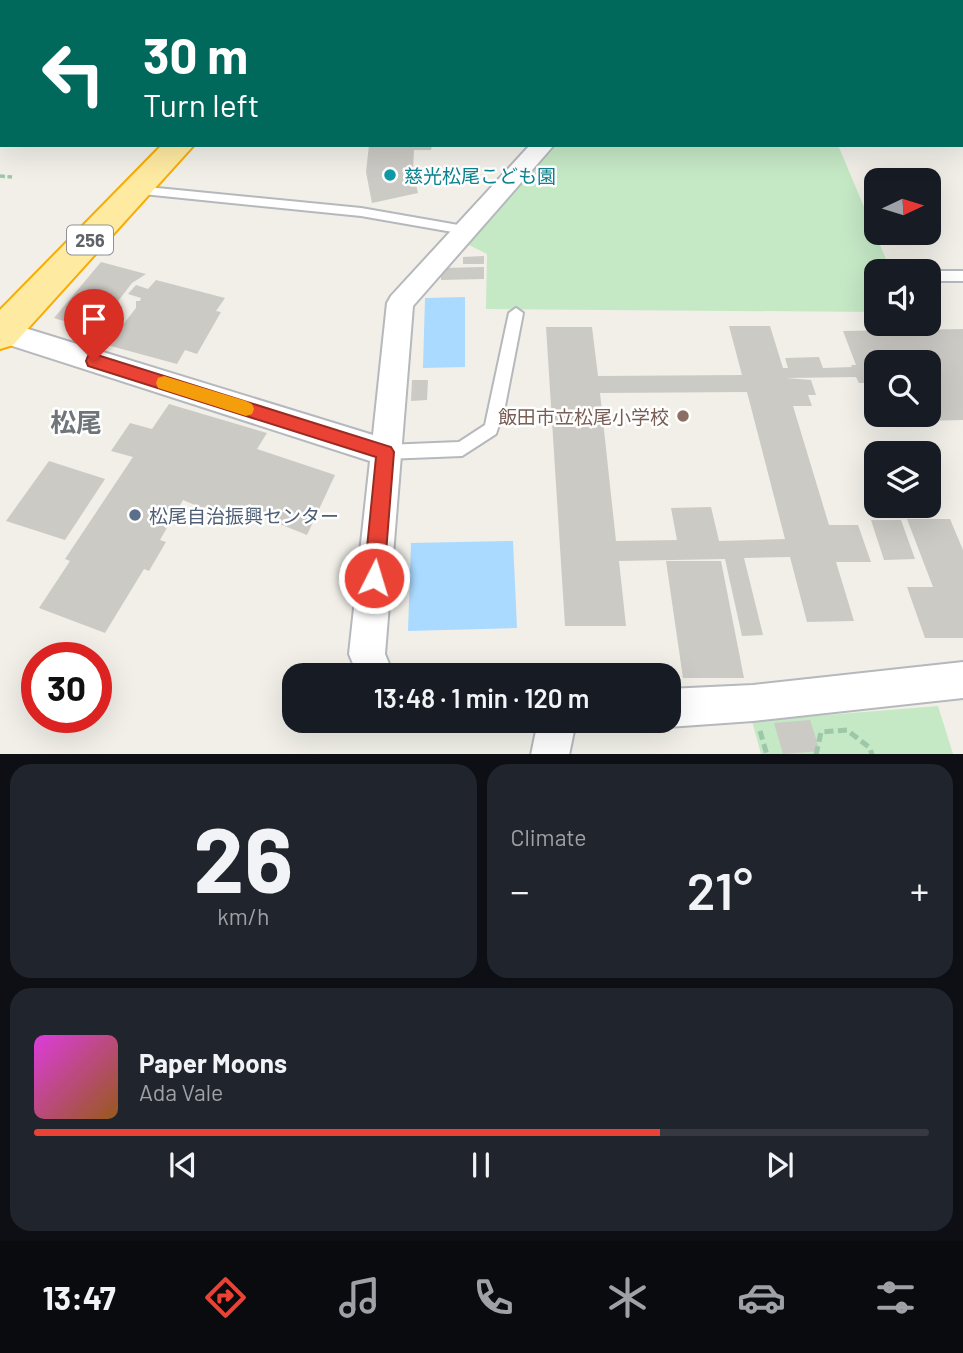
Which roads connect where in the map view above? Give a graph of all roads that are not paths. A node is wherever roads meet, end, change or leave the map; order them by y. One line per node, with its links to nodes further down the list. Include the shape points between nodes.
1 (177, 147): 3 (highway, 256)
2 (542, 147): 4 (street)
3 (137, 190): 4 (lane, via 361,212); 8 (highway, 256)
4 (464, 230): 9 (street, via 400,303)
5 (941, 276): 6 (lane)
6 (963, 276)
7 (516, 313): 9 (lane, via 491,429 462,449)
8 (1, 333): 9 (street)
9 (385, 452): 10 (street, via 367,654)
10 (371, 663)
11 (963, 680): 12 (street)
12 (681, 707)
13 (554, 733): 14 (street)
14 (550, 754)

